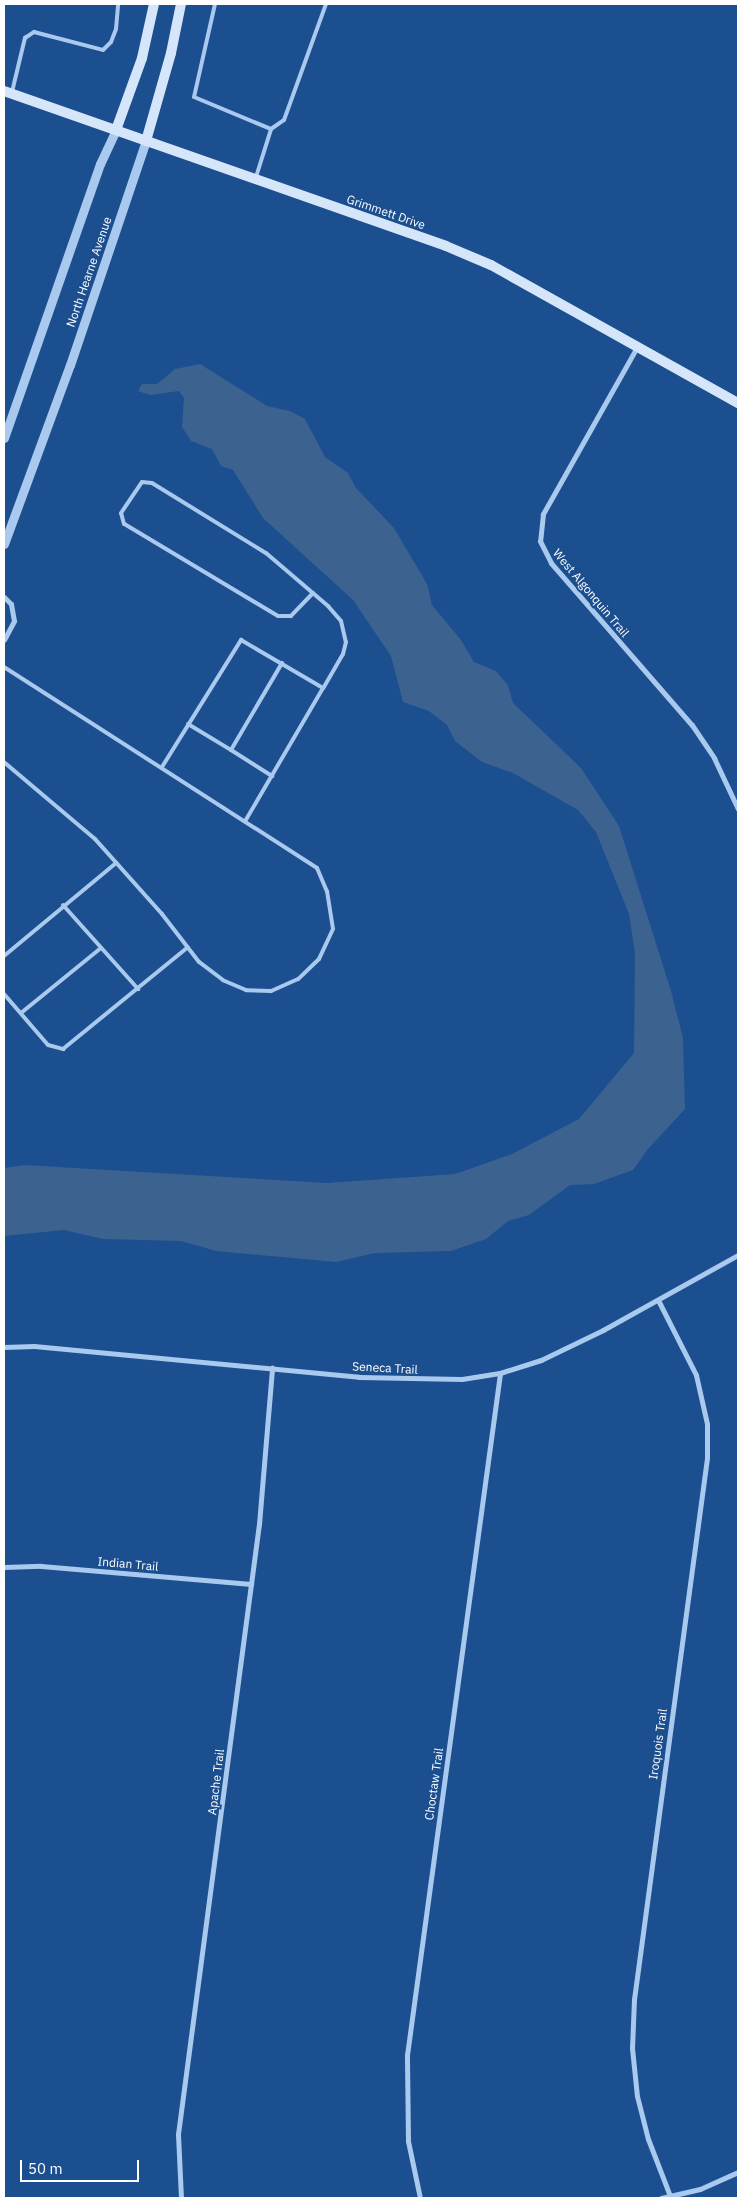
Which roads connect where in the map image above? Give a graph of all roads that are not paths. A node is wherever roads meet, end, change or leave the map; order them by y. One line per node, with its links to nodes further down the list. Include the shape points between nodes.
1 (118, 4): 6 (lane, via 116,30 103,50 34,32 25,38)
2 (154, 4): 8 (main road, North Hearne Avenue, via 142,58)
3 (181, 4): 9 (main road, North Hearne Avenue)
4 (216, 4): 7 (lane, via 194,97)
5 (326, 4): 7 (lane, via 284,120)
6 (8, 92): 8 (main road, Grimmett Drive)
7 (271, 129): 10 (lane)
8 (116, 130): 9 (main road, Grimmett Drive); 13 (street, North Hearne Avenue, via 100,164)
9 (146, 141): 10 (main road, Grimmett Drive); 14 (street, North Hearne Avenue, via 70,365)
10 (255, 179): 11 (main road, Grimmett Drive, via 491,265)
11 (637, 346): 12 (main road, Grimmett Drive); 26 (street, West Algonquin Trail, via 543,514 540,541 550,562 692,725 714,758)
12 (738, 403)
13 (4, 438)
14 (4, 544)
15 (313, 593): 15 (lane, via 266,553 152,483 142,482 122,513 124,524 282,618 291,616); 20 (lane, via 337,614 346,636 343,654)
16 (4, 597): 17 (street, via 11,604 14,621)
17 (4, 640)
18 (282, 663): 20 (lane); 21 (lane, via 241,640); 22 (lane)
19 (4, 667): 24 (lane)
20 (323, 688): 25 (lane)
21 (188, 724): 22 (lane); 24 (lane)
22 (230, 750): 25 (lane)
23 (4, 762): 28 (lane, via 95,839)
24 (162, 767): 27 (lane)
25 (272, 776): 27 (lane)
26 (738, 809)
27 (246, 820): 30 (lane, via 317,868 327,891 333,929 319,959 298,979 272,991 246,990 223,980 200,962)
28 (116, 862): 29 (lane); 30 (lane)
29 (63, 905): 31 (lane); 32 (lane)
30 (188, 947): 33 (lane)
31 (101, 948): 33 (lane); 35 (lane)
32 (4, 956)
33 (138, 990): 35 (lane, via 63,1049 48,1045)
34 (4, 994): 35 (lane)
35 (21, 1014)
36 (738, 1255): 37 (street, Seneca Trail)
37 (658, 1300): 40 (street, Seneca Trail, via 541,1360); 44 (street, Iroquois Trail, via 696,1376 707,1424 707,1458 634,2000 632,2048 638,2096 648,2139)
38 (4, 1347): 39 (street, Seneca Trail, via 34,1346)
39 (272, 1368): 40 (street, Seneca Trail, via 429,1380); 42 (street, Apache Trail)
40 (500, 1373): 46 (street, Choctaw Trail, via 407,2055 407,2133)
41 (4, 1567): 42 (street, Indian Trail, via 41,1566)
42 (251, 1584): 45 (street, Apache Trail, via 178,2134)
43 (738, 2172): 44 (street, via 700,2189)
44 (670, 2196): 47 (street)
45 (181, 2198)
46 (420, 2198)
47 (661, 2198)

